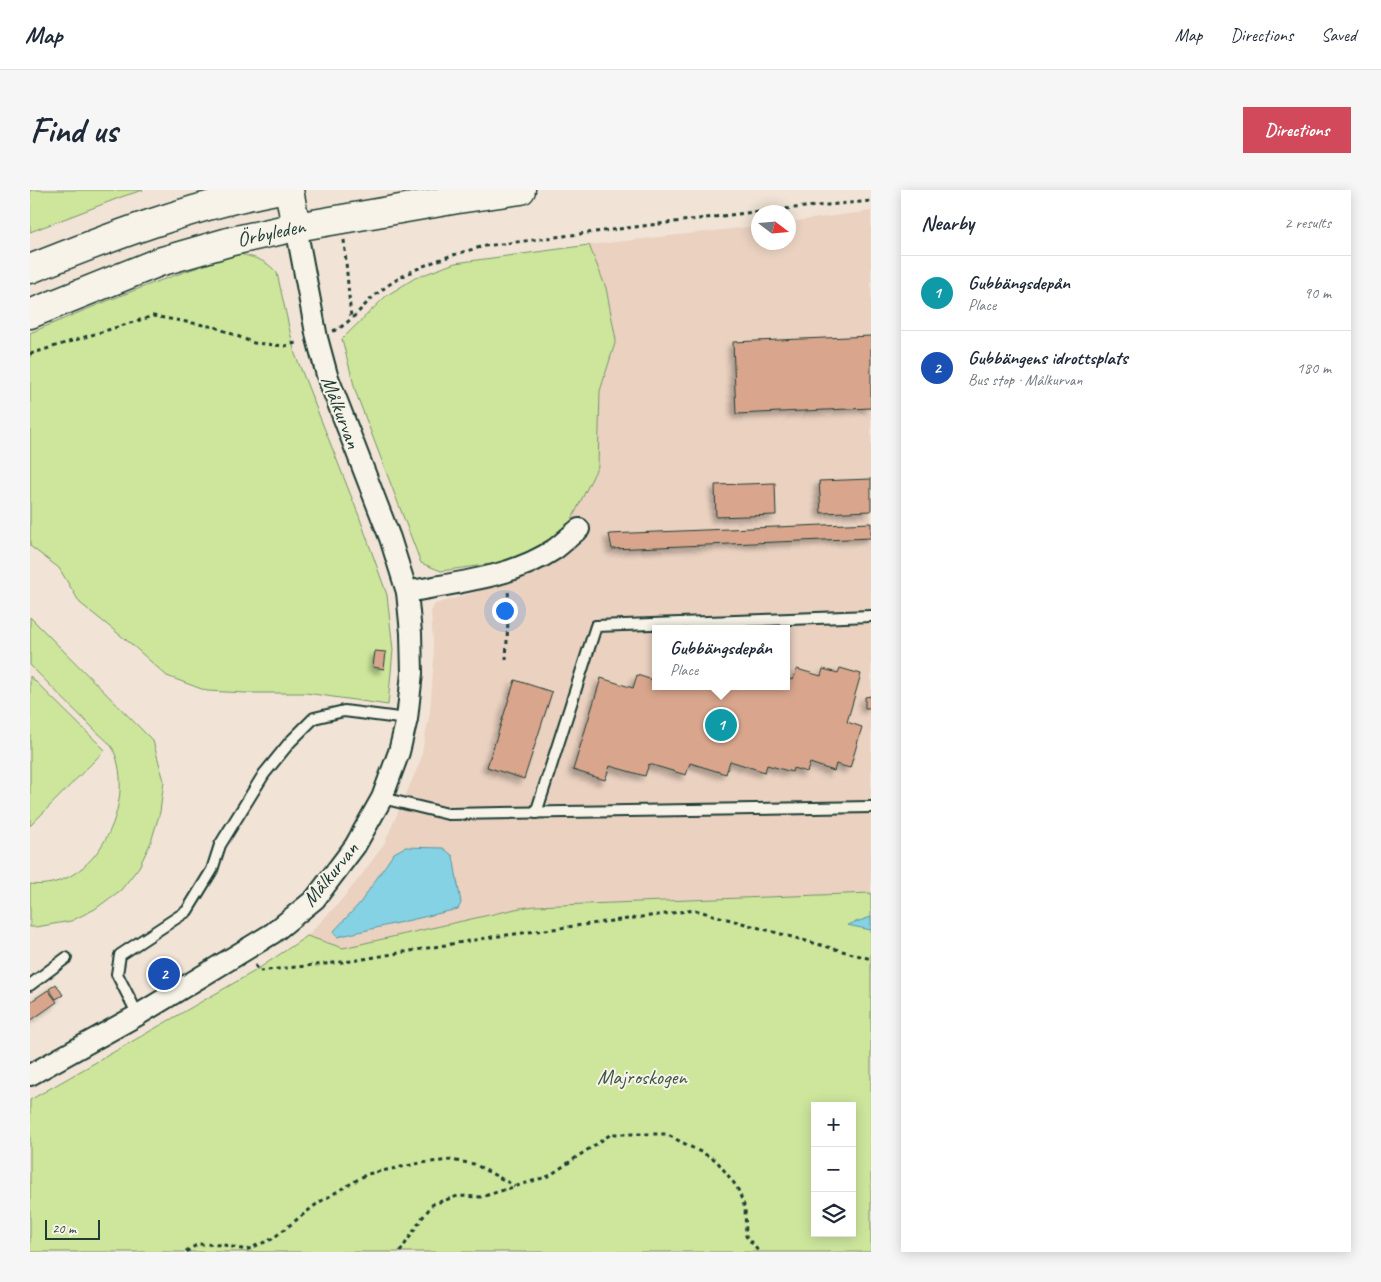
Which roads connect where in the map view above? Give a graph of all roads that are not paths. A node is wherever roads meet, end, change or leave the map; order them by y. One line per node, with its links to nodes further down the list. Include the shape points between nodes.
1 (276, 190): 5 (main road, Örbyleden, via 238,197 146,225)
2 (289, 190): 4 (main road)
3 (521, 190): 4 (main road, Örbyleden)
4 (296, 227): 6 (main road, Örbyleden, via 159,262); 8 (street, Målkurvan, via 326,375 390,538)
5 (30, 269)
6 (30, 314)
7 (578, 529): 8 (street, via 555,549 502,574)
8 (407, 592): 10 (street, Målkurvan, via 412,673)
9 (871, 616): 13 (lane, via 596,626)
10 (407, 719): 11 (street, Målkurvan); 16 (lane, via 344,711 314,718 290,742 238,814 220,845 212,870 187,911 120,954 116,974)
11 (382, 798): 13 (lane, via 448,814); 16 (street, Målkurvan, via 355,846 315,899 273,933)
12 (871, 807): 13 (lane)
13 (536, 813)
14 (66, 958): 15 (lane)
15 (30, 985)
16 (138, 1015): 17 (street, Målkurvan)
17 (30, 1075)

